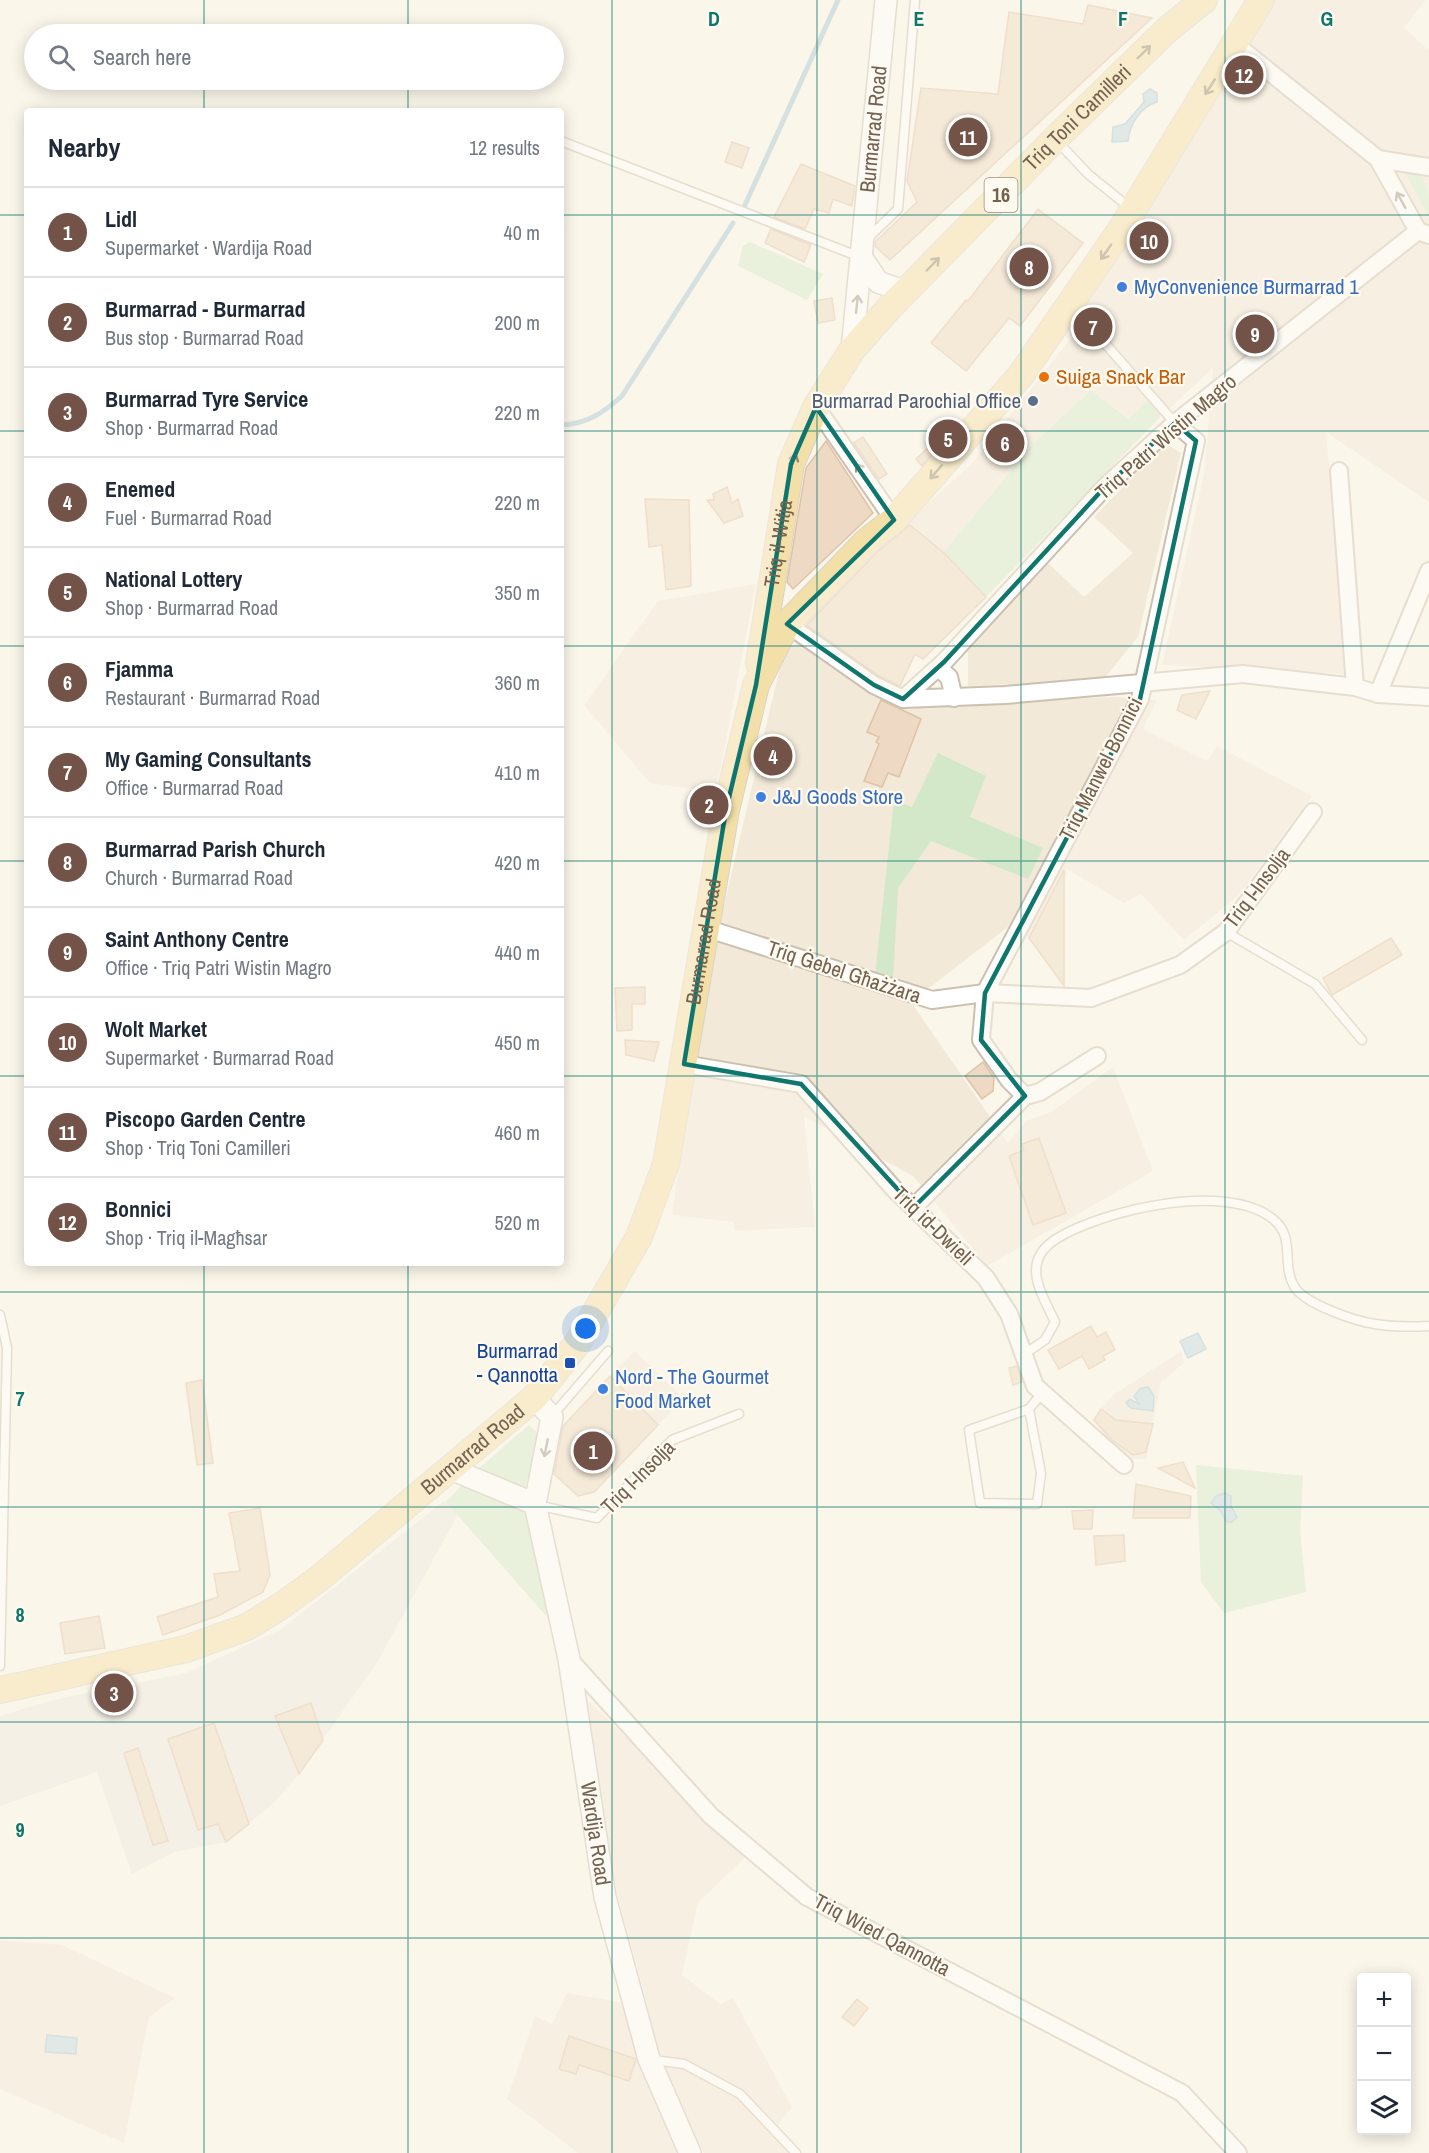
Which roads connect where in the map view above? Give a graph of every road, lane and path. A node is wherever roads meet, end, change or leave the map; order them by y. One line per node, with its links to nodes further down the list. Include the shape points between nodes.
1 (886, 0): 13 (street, Burmarrad Road)
2 (915, 0): 13 (lane, via 898,209)
3 (1204, 0): 7 (main road, Triq Toni Camilleri / 16, one-way to 3, via 1168,29)
4 (1235, 0): 6 (main road)
5 (1261, 0): 6 (main road, Burmarrad Road / 16)
6 (1239, 34): 9 (street); 11 (main road, Burmarrad Road / 16, one-way to 11)
7 (1055, 139): 11 (lane, via 1088,174); 14 (main road, Triq Toni Camilleri / 16, one-way to 7)
8 (564, 142): 13 (lane)
9 (1378, 159): 10 (street); 12 (street, one-way to 9)
10 (1429, 167)
11 (1132, 211): 15 (main road, Burmarrad Road / 16, one-way to 15)
12 (1424, 233): 18 (street, Triq Patri Wistin Magro)
13 (862, 250): 14 (street, via 878,282); 16 (street, Burmarrad Road, one-way to 13)
14 (906, 292): 16 (main road, Triq Toni Camilleri / 16)
15 (1070, 304): 18 (lane); 20 (main road, Burmarrad Road / 16, one-way to 20, via 1021,375)
16 (852, 350): 17 (main road, Triq Toni Camilleri / 16)
17 (816, 407): 20 (street, one-way to 17); 25 (main road, Triq il-Witja / 16, one-way to 17, via 791,464)
18 (1175, 423): 23 (street, Triq Patri Wistin Magro, via 1104,488); 24 (street, Triq Manwel Bonnici, via 1196,441)
19 (1339, 471): 26 (street)
20 (894, 520): 22 (main road, Burmarrad Road / 16, via 867,541)
21 (1429, 571): 27 (street)
22 (787, 624): 25 (main road, Burmarrad Road / 16); 30 (street, via 874,685)
23 (938, 668): 29 (street, via 949,676); 30 (street, Triq Patri Wistin Magro)
24 (1143, 682): 26 (street, via 1243,675); 29 (street); 34 (street, Triq Manwel Bonnici, via 1140,699)
25 (756, 686): 32 (main road, Burmarrad Road / 16, via 726,810)
26 (1355, 687): 27 (street)
27 (1378, 694): 28 (street)
28 (1429, 697)
29 (954, 698): 30 (street)
30 (903, 699)
31 (1313, 812): 33 (street, Triq l-Insolja)
32 (705, 928): 34 (street, Triq Ġebel Għażżara, via 932,1000); 37 (main road, Burmarrad Road / 16)
33 (1226, 932): 34 (street, Triq l-Insolja, via 1180,965 1091,998); 35 (lane, via 1315,984)
34 (985, 993): 38 (street, Triq Manwel Bonnici, via 981,1041)
35 (1362, 1040)
36 (1097, 1056): 38 (street, via 1040,1092)
37 (684, 1064): 39 (street, Triq id-Dwieli, via 801,1084); 45 (main road, Burmarrad Road / 16, via 666,1164 639,1237 577,1344)
38 (1025, 1096): 39 (street)
39 (914, 1207): 43 (street, Triq id-Dwieli, via 986,1278 1006,1307)
40 (0, 1315): 53 (lane, via 7,1348)
41 (1429, 1326): 43 (lane, via 1372,1324 1307,1300 1293,1286 1288,1239 1274,1219 1250,1207 1220,1201 1159,1204 1094,1219 1043,1247 1035,1265 1038,1286 1055,1322 1045,1340)
42 (608, 1351): 48 (lane)
43 (1023, 1355): 44 (street, Triq id-Dwieli)
44 (1042, 1394): 46 (lane); 49 (street, Triq id-Dwieli)
45 (534, 1398): 48 (street); 50 (main road, Burmarrad Road / 16)
46 (1029, 1409): 46 (lane, via 969,1430 980,1503 1037,1504 1041,1473)
47 (739, 1414): 51 (lane, Triq l-Insolja, via 672,1440 597,1518)
48 (552, 1417): 51 (street, Wardija Road, one-way to 51)
49 (1124, 1465)
50 (451, 1469): 51 (street); 54 (main road, Burmarrad Road / 16, via 321,1577 247,1627 186,1649)
51 (535, 1504): 52 (street, Wardija Road)
52 (569, 1659): 55 (street, Wardija Road, via 605,1897); 58 (street, Triq Wied Qannotta, via 711,1816 807,1897 1182,2093)
53 (0, 1666)
54 (0, 1690)
55 (649, 2060): 56 (street, Wardija Road); 57 (lane, via 684,2064 740,2094)
56 (690, 2153)
57 (796, 2153)
58 (1238, 2153)

